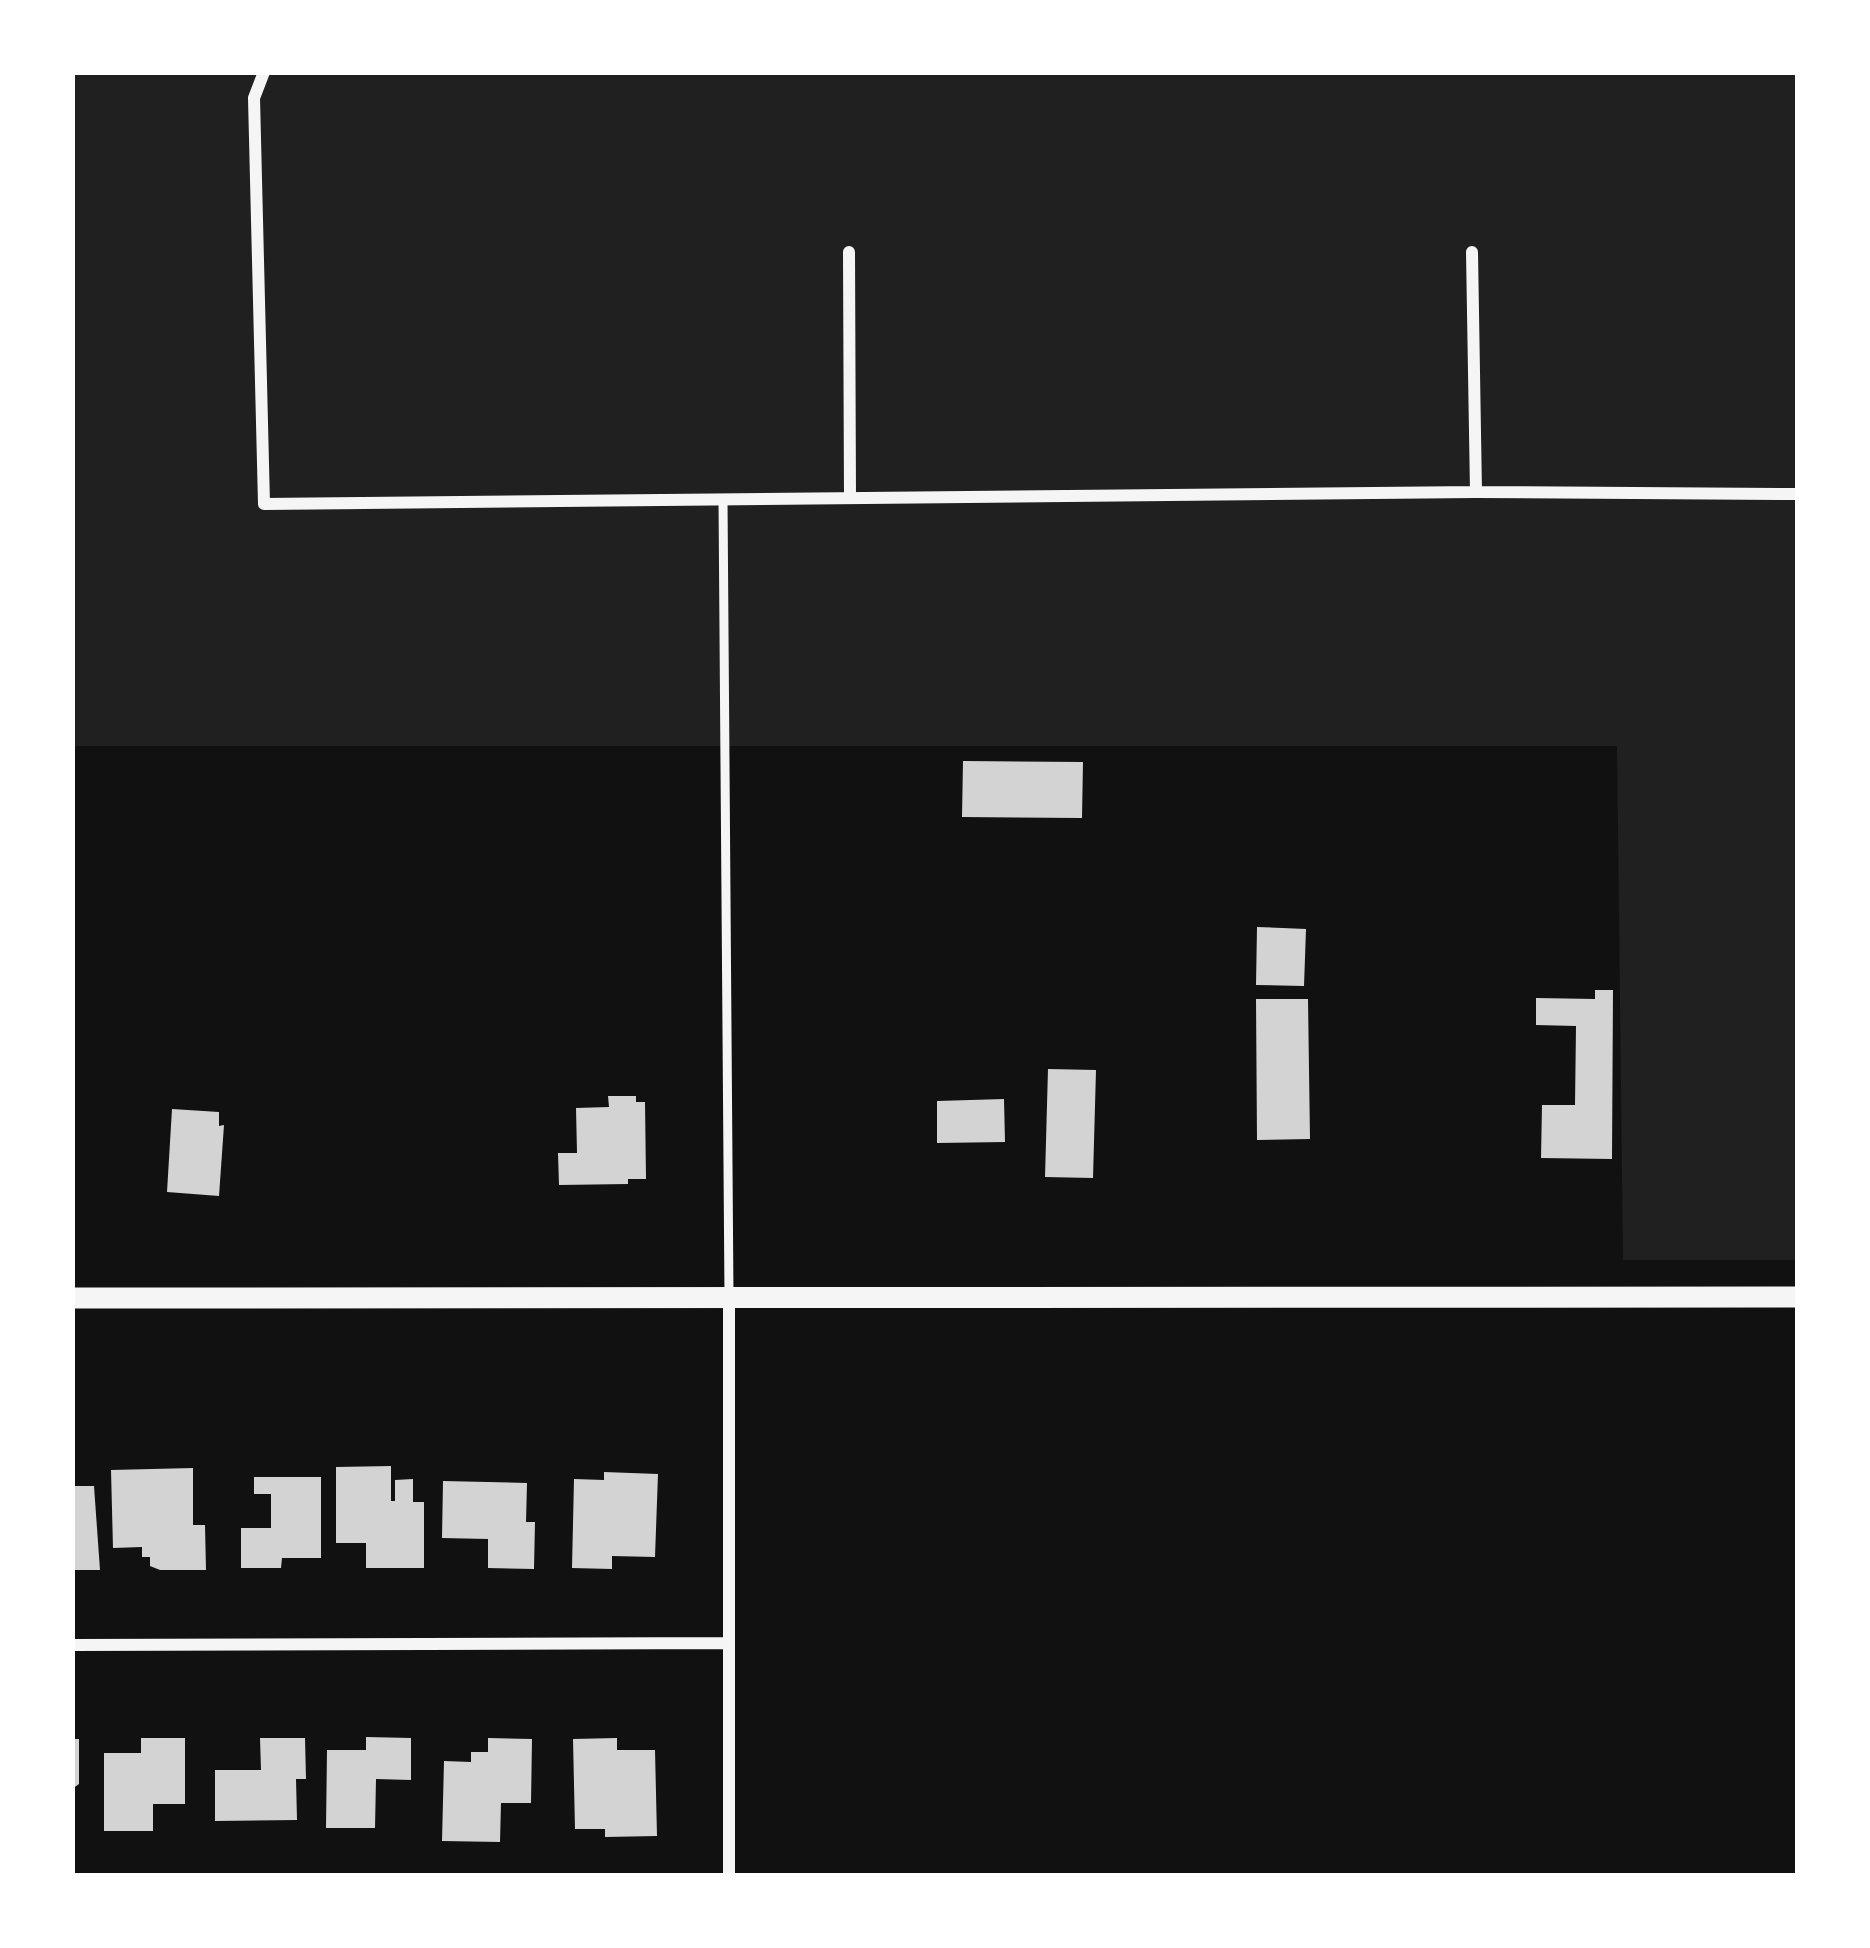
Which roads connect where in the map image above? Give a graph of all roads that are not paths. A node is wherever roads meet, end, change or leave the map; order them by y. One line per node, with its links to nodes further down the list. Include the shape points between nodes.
1 (265, 72): 7 (street, via 254,98 264,504)
2 (849, 253): 6 (street)
3 (1472, 253): 4 (street)
4 (1475, 492): 5 (street); 6 (street)
5 (1798, 494)
6 (850, 498): 7 (street)
7 (723, 499): 10 (lane)
8 (1798, 1297): 10 (street)
9 (72, 1298): 10 (street)
10 (729, 1298): 11 (street)
11 (728, 1643): 12 (street); 13 (street)
12 (72, 1645)
13 (729, 1876)

